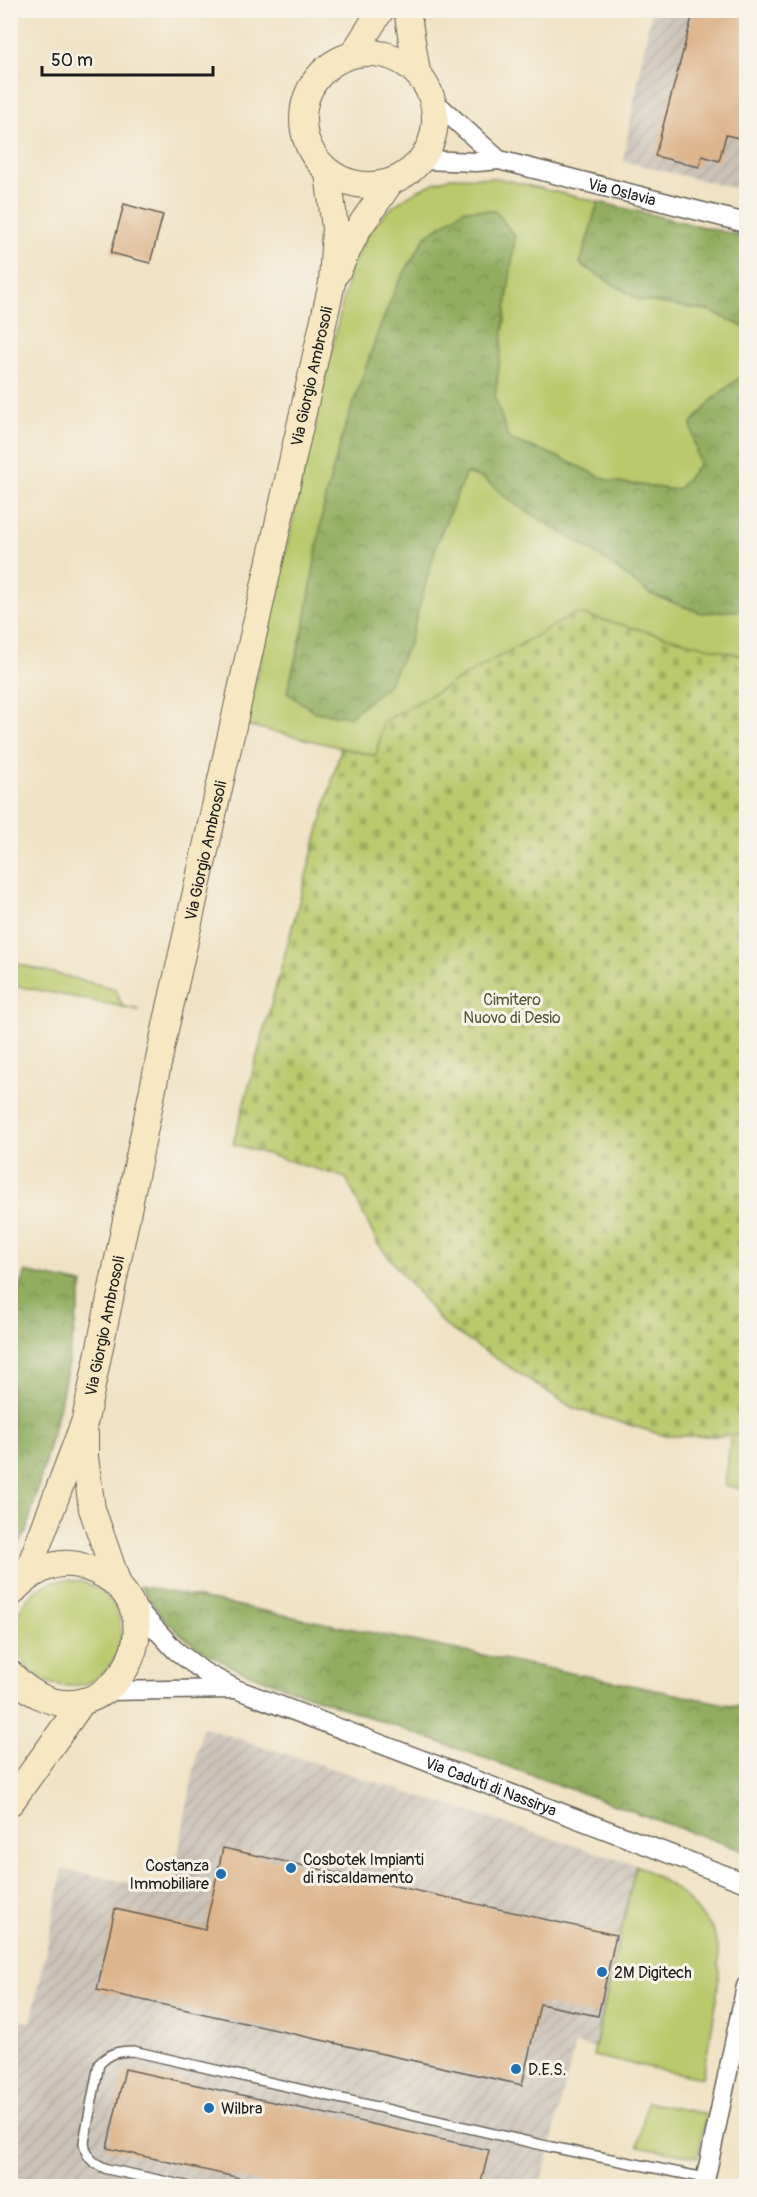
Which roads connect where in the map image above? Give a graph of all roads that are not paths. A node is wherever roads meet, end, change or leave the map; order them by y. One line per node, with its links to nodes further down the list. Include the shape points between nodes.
1 (381, 10): 3 (main road)
2 (407, 10): 4 (main road)
3 (353, 54): 4 (main road, via 376,53 398,59); 8 (main road, via 334,63 306,95 302,116 304,138 313,157)
4 (417, 72): 5 (main road)
5 (434, 101): 6 (main road, via 436,122 432,142); 7 (street, Via Oslavia)
6 (422, 160): 7 (street, Via Oslavia); 9 (main road, via 408,174)
7 (499, 160): 10 (street, Via Oslavia)
8 (328, 173): 9 (main road, via 358,186); 11 (main road, Via Giorgio Ambrosoli, via 335,228)
9 (390, 183): 11 (main road, Via Giorgio Ambrosoli, via 358,229)
10 (747, 223)
11 (332, 283): 12 (main road, Via Giorgio Ambrosoli, via 165,1030)
12 (85, 1419): 13 (main road, Via Giorgio Ambrosoli); 14 (main road, Via Giorgio Ambrosoli, via 84,1457 92,1509)
13 (18, 1587): 14 (main road, via 48,1567 74,1564 99,1571)
14 (123, 1592): 16 (street, Via Caduti di Nassirya, via 175,1650); 17 (main road, Via Giorgio Ambrosoli, via 135,1617 137,1638 132,1659 121,1677)
15 (10, 1673): 17 (main road, via 42,1698 62,1703)
16 (236, 1689): 17 (street, Via Caduti di Nassirya); 20 (street, Via Caduti di Nassirya)
17 (95, 1696): 19 (main road, Via Giorgio Ambrosoli)
18 (10, 1774): 19 (main road)
19 (11, 1803)
20 (747, 1883)
21 (747, 1986): 22 (street)
22 (705, 2182): 23 (lane, via 133,2051 107,2055 99,2064 85,2152 95,2164 107,2169)
23 (186, 2187)

